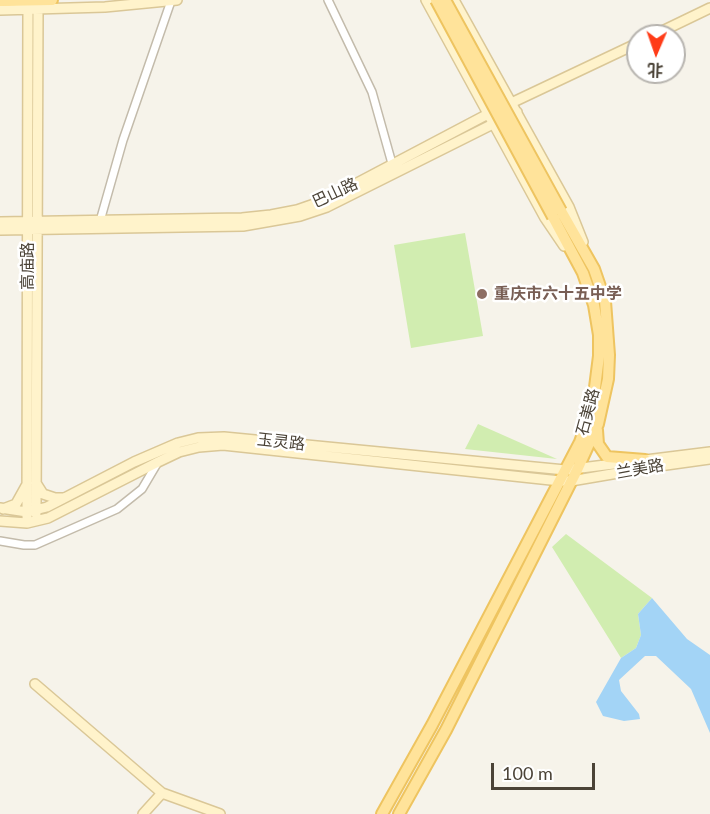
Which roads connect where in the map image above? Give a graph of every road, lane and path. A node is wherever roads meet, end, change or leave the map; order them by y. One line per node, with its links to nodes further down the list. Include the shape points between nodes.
1 (52, 0): 7 (main road)
2 (328, 0): 18 (street, via 372,92)
3 (426, 0): 16 (street)
4 (436, 0): 19 (main road, 石美路, bridge)
5 (445, 0): 19 (main road, 石美路, bridge)
6 (454, 0): 14 (street)
7 (0, 1)
8 (174, 1): 10 (street); 20 (street, via 123,140)
9 (710, 8): 12 (street)
10 (33, 9): 11 (street); 22 (street, 高庙路)
11 (0, 10)
12 (677, 24)
13 (626, 49): 14 (street, 巴山路)
14 (511, 103): 15 (street); 16 (street, 巴山路)
15 (516, 112): 17 (street, 巴山路); 24 (street, via 569,207)
16 (488, 114): 17 (street); 18 (street, 巴山路)
17 (493, 124): 18 (street, 巴山路); 24 (street, via 545,218)
18 (394, 168): 20 (street, 巴山路, via 323,201 271,216); 22 (street, 巴山路, via 327,207 272,222 243,226)
19 (557, 214): 24 (main road, 石美路)
20 (100, 221): 22 (street, 巴山路)
21 (0, 222): 22 (street, 巴山路)
22 (33, 225): 23 (street, 巴山路); 35 (street, 高庙路)
23 (0, 230)
24 (589, 271): 25 (main road, 石美路, via 605,301 609,355); 32 (main road, 石美路, via 598,335 597,379 587,423)
25 (598, 424): 29 (main road, via 598,444 607,457); 33 (main road, 石美路)
26 (224, 441): 30 (street, 玉灵路, via 179,452); 31 (street, 玉灵路); 36 (street, 玉灵路, via 198,438 178,443)
27 (710, 452): 29 (street, 兰美路)
28 (710, 459): 34 (street, 兰美路)
29 (645, 460): 33 (street, 兰美路)
30 (158, 462): 40 (street, 玉灵路); 41 (street, via 142,489 117,509 35,545)
31 (438, 464): 32 (street, 玉灵路); 34 (street, 玉灵路)
32 (565, 470): 33 (street, 玉灵路); 34 (main road, 石美路)
33 (577, 470): 34 (main road, 石美路)
34 (565, 481): 46 (main road, 石美路); 47 (main road, 石美路, via 446,730)
35 (32, 482): 36 (street, via 43,494); 37 (street, via 16,504); 38 (street, 高庙路)
36 (66, 497): 38 (street, 玉灵路)
37 (1, 509): 38 (street)
38 (31, 511): 40 (street, 高庙路)
39 (0, 521): 40 (street, 玉灵路)
40 (31, 523)
41 (0, 541)
42 (35, 684): 43 (street)
43 (162, 793): 44 (street); 45 (street)
44 (143, 814)
45 (220, 814)
46 (382, 814)
47 (399, 814)

